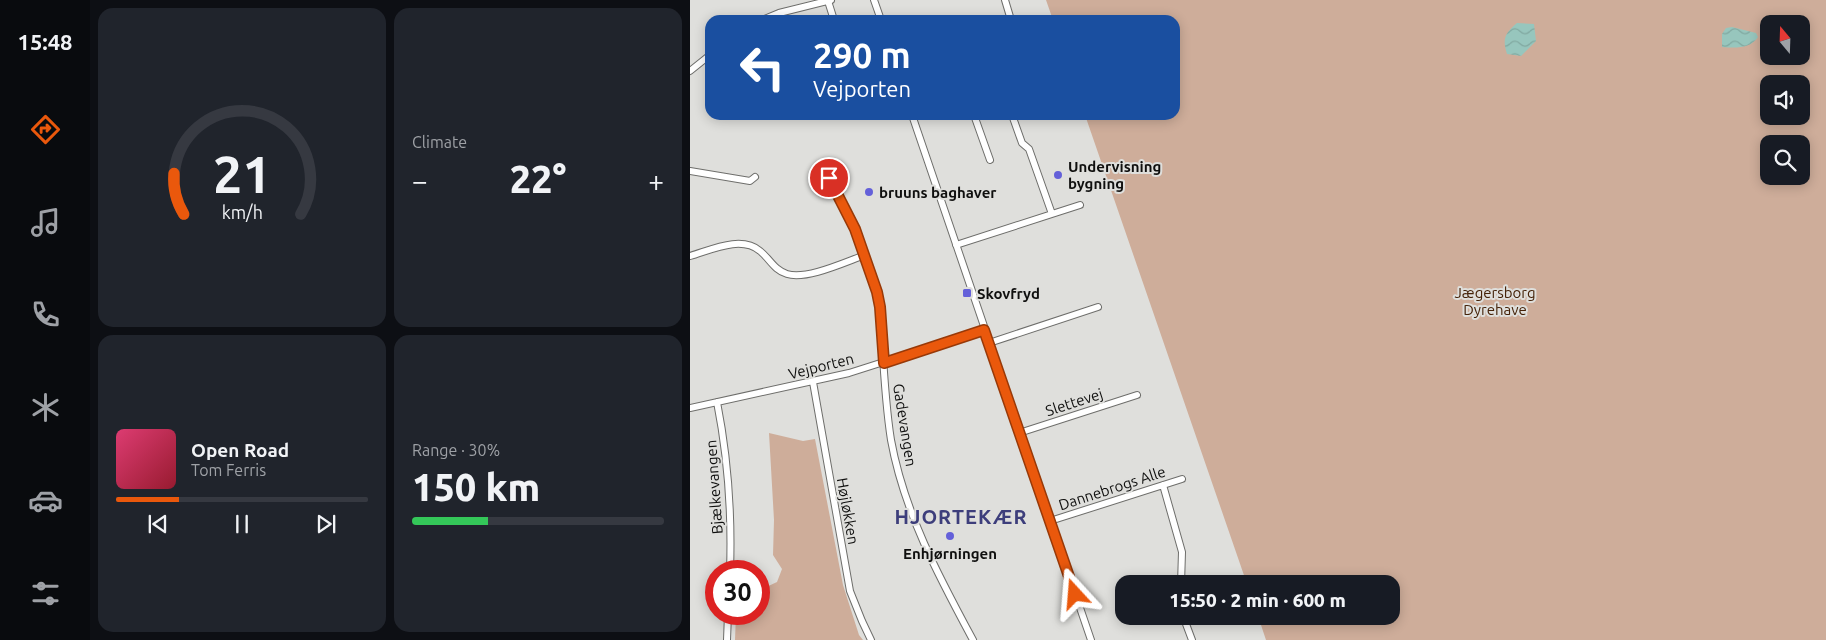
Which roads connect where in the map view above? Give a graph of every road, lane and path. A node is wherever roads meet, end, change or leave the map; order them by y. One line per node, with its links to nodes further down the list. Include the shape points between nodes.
1 (874, 0): 6 (street)
2 (1005, 0): 7 (street)
3 (829, 1): 4 (street); 5 (street)
4 (774, 15)
5 (833, 15)
6 (879, 15)
7 (1010, 15)
8 (705, 59): 9 (street)
9 (690, 71)
10 (914, 120): 19 (street)
11 (976, 120): 13 (street)
12 (1014, 120): 18 (street, via 1022,143 1029,149)
13 (990, 160)
14 (690, 171): 15 (street, via 750,181)
15 (755, 177)
16 (829, 178): 20 (street, Gadevangen)
17 (1080, 205): 18 (street)
18 (1052, 214): 19 (street)
19 (956, 245): 23 (street)
20 (865, 255): 21 (street, via 798,275 779,271 760,251 740,243); 25 (street, Gadevangen, via 880,307)
21 (690, 256)
22 (1098, 307): 24 (street)
23 (984, 330): 24 (street); 25 (street, Vejporten)
24 (989, 343): 30 (street)
25 (884, 363): 26 (street, Vejporten); 40 (street, Gadevangen, via 891,441 911,512 939,577)
26 (813, 382): 28 (street, Vejporten); 39 (street, Højløkken, via 849,584)
27 (1137, 395): 30 (street, Slettevej)
28 (717, 402): 29 (street, Vejporten); 34 (street, Bjælkevangen, via 728,468)
29 (690, 408)
30 (1020, 434): 33 (street)
31 (1182, 479): 32 (street, Dannebrogs Alle)
32 (1163, 485): 33 (street, Dannebrogs Alle); 35 (street, via 1182,552)
33 (1050, 521): 41 (street)
34 (730, 560)
35 (1181, 575)
36 (728, 625): 38 (street)
37 (1186, 625): 42 (street)
38 (727, 640)
39 (871, 640)
40 (973, 640)
41 (1091, 640)
42 (1192, 640)

